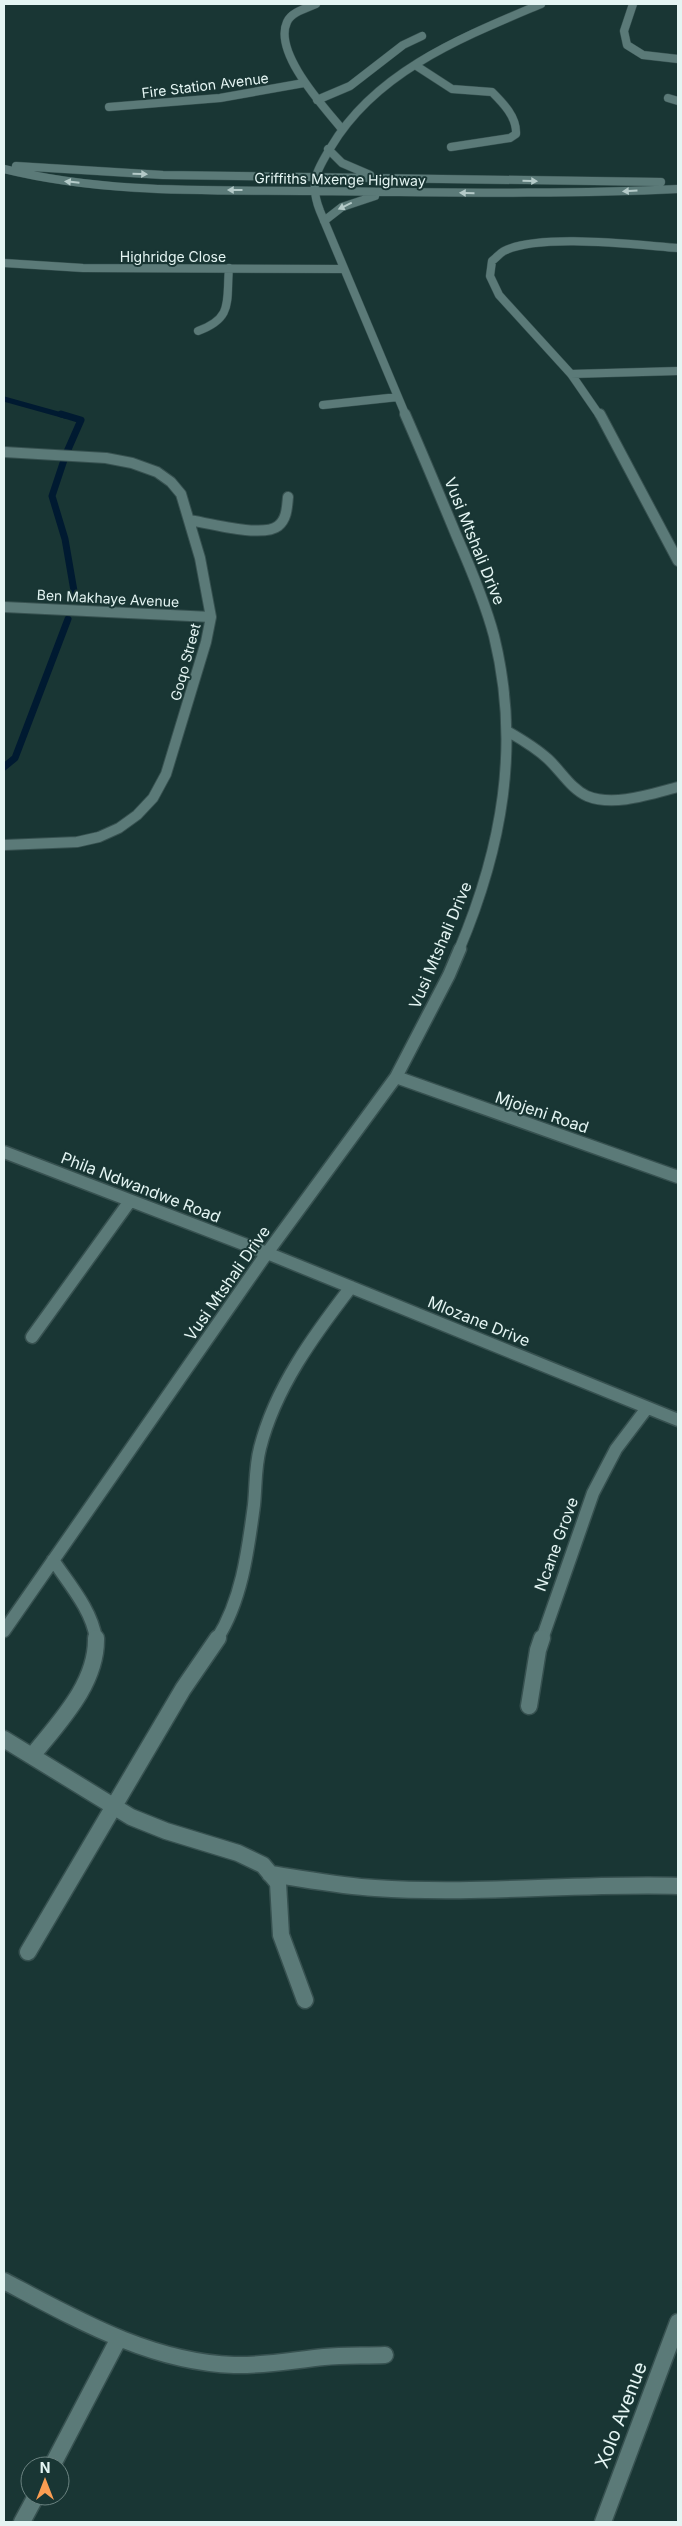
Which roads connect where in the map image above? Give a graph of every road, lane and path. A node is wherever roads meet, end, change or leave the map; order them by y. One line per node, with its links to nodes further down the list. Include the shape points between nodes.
1 (316, 4): 7 (street, via 295,14 284,29 286,45)
2 (541, 4): 6 (street, Vusi Mtshali Drive, via 461,39)
3 (633, 4): 5 (street, via 624,31 628,46 643,55)
4 (422, 36): 9 (street, via 403,45 350,86)
5 (678, 59)
6 (415, 65): 12 (street, Vusi Mtshali Drive, via 376,94); 13 (street, via 452,89 492,92 517,130 510,138)
7 (304, 83): 9 (street); 11 (street, Fire Station Avenue, via 220,98)
8 (668, 98): 10 (street)
9 (317, 100): 12 (street)
10 (678, 101)
11 (110, 107)
12 (341, 128): 14 (street, Vusi Mtshali Drive)
13 (451, 147)
14 (328, 149): 17 (street, Vusi Mtshali Drive); 18 (street, via 351,168)
15 (4, 165): 17 (street, Griffiths Mxenge Highway, one-way to 17, via 103,173)
16 (4, 169): 21 (street, Griffiths Mxenge Highway, one-way to 16, via 135,188 61,181)
17 (315, 178): 18 (street, Griffiths Mxenge Highway); 21 (street, Vusi Mtshali Drive)
18 (388, 179): 19 (street, Griffiths Mxenge Highway, one-way to 19)
19 (678, 182)
20 (678, 189): 22 (street, Griffiths Mxenge Highway, one-way to 22, via 547,194)
21 (314, 191): 22 (street, Griffiths Mxenge Highway); 23 (street, Vusi Mtshali Drive)
22 (427, 192): 23 (street, one-way to 23, via 355,201 333,212)
23 (324, 221): 27 (street, Vusi Mtshali Drive)
24 (678, 248): 30 (street, via 563,241 518,246 492,260 490,277 494,287)
25 (4, 263): 26 (street, Highridge Close, via 49,267)
26 (229, 268): 27 (street, Highridge Close); 28 (street, via 225,314 217,324)
27 (343, 269): 31 (street, Vusi Mtshali Drive)
28 (198, 331)
29 (678, 371): 30 (street)
30 (571, 374): 36 (street, via 595,406)
31 (398, 397): 32 (street); 39 (street, Vusi Mtshali Drive, via 484,600 501,668)
32 (323, 406)
33 (4, 452): 35 (street, Goqo Street, via 106,458 157,472 182,494)
34 (288, 497): 35 (street, via 285,518 270,530)
35 (189, 520): 38 (street, Goqo Street, via 206,581)
36 (678, 562)
37 (4, 607): 38 (street, Ben Makhaye Avenue)
38 (211, 617): 41 (street, Goqo Street, via 171,758 158,790 146,806 129,822 105,836 88,841 64,845)
39 (507, 731): 40 (street, via 548,759 585,796 597,800 612,800); 42 (street, Vusi Mtshali Drive, via 504,793 494,853 477,908 449,975)
40 (678, 786)
41 (4, 845)
42 (396, 1077): 44 (street, Mjojeni Road); 46 (street, Vusi Mtshali Drive)
43 (4, 1152): 45 (street, Phila Ndwandwe Road)
44 (678, 1177)
45 (130, 1201): 46 (street, Phila Ndwandwe Road); 48 (street)
46 (267, 1253): 47 (street, Mlozane Drive); 51 (street, Vusi Mtshali Drive)
47 (351, 1287): 49 (street, Mlozane Drive); 56 (street, via 310,1342 270,1421 255,1473 254,1502 241,1574 224,1628)
48 (32, 1337)
49 (647, 1408): 50 (street, Mlozane Drive); 53 (street, Ncane Grove, via 616,1449 593,1493 538,1650)
50 (678, 1420)
51 (53, 1560): 52 (street, Vusi Mtshali Drive); 55 (street, via 89,1617 97,1650 91,1671 76,1696)
52 (4, 1631)
53 (529, 1706)
54 (4, 1739): 55 (street)
55 (32, 1756): 56 (street)
56 (112, 1806): 57 (street, via 166,1831 238,1853); 59 (street)
57 (270, 1874): 58 (street, via 375,1888); 60 (street, via 278,1883 280,1935)
58 (678, 1886)
59 (28, 1952)
60 (305, 2000)
61 (4, 2281): 63 (street)
62 (678, 2322): 68 (street, Xolo Avenue)
63 (118, 2340): 64 (street, via 164,2355 202,2363 234,2365); 65 (street)
64 (386, 2355)
65 (57, 2456)
66 (31, 2506): 67 (street)
67 (22, 2522)
68 (603, 2522)

